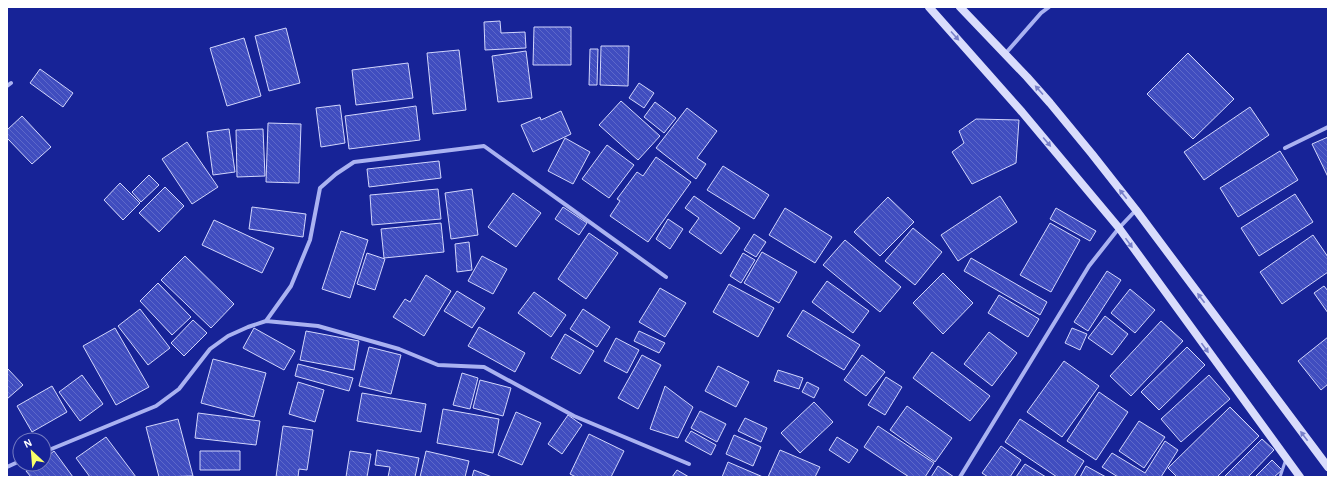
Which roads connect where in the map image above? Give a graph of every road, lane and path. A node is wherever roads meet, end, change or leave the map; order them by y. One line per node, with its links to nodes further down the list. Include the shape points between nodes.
1 (929, 7): 8 (main road, one-way to 8, via 1000,86)
2 (960, 7): 4 (main road)
3 (1050, 7): 4 (street, via 1041,13)
4 (1005, 54): 7 (main road, one-way to 4, via 1050,103)
5 (1328, 126): 6 (street)
6 (1285, 148)
7 (1136, 210): 8 (street); 14 (main road, one-way to 7)
8 (1119, 228): 12 (main road, one-way to 12); 15 (street, via 1089,266)
9 (666, 277): 10 (street, via 484,146 354,162 336,174 320,188 310,240 291,286)
10 (266, 321): 11 (street, via 228,336 210,349 179,389 156,406); 13 (street, via 318,326 399,349 438,365 484,367 574,416)
11 (52, 449)
12 (1286, 459): 16 (lane); 17 (main road)
13 (688, 464)
14 (1328, 467)
15 (960, 477)
16 (1280, 477)
17 (1300, 477)

